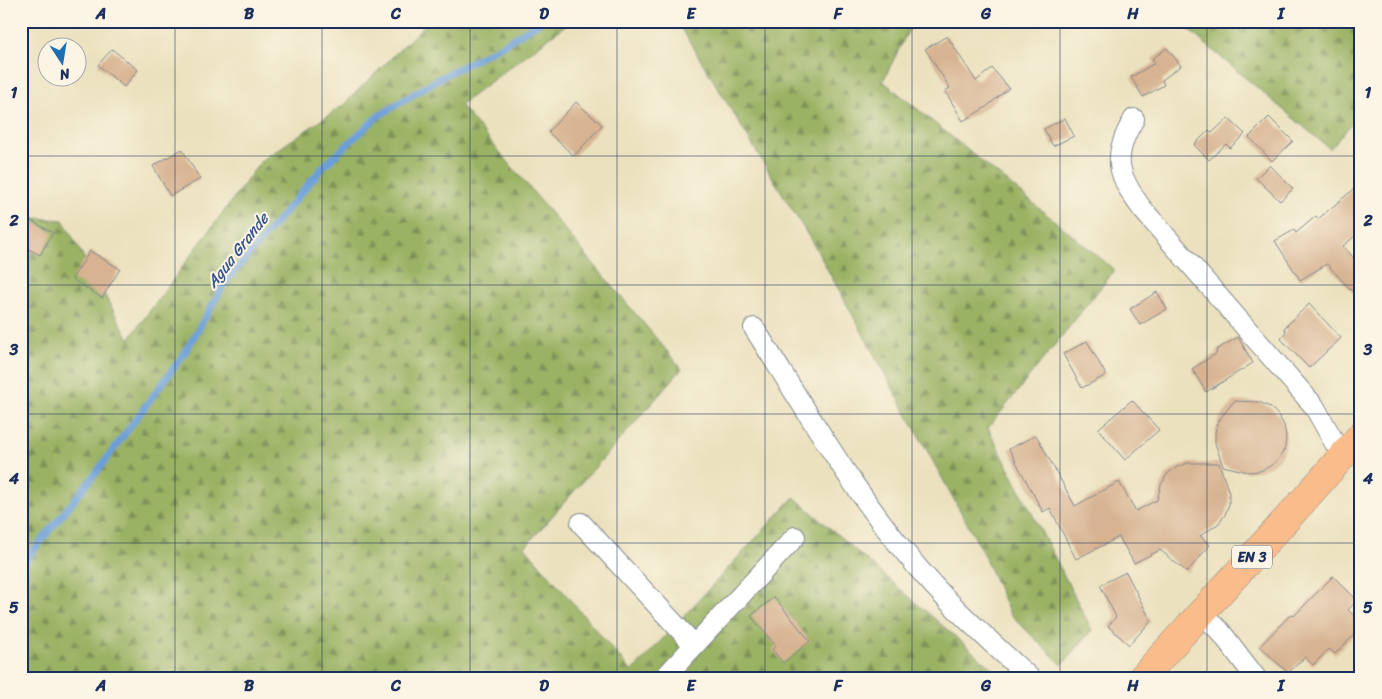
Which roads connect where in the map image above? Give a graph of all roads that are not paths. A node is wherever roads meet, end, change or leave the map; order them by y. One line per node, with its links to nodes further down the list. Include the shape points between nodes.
1 (1134, 118): 4 (street, via 1120,152 1121,170 1128,190 1314,406)
2 (754, 328): 10 (street, via 843,469 900,547 934,587)
3 (1361, 435): 4 (main road, EN 3)
4 (1342, 456): 7 (main road, EN 3)
5 (581, 523): 8 (street)
6 (795, 537): 8 (street)
7 (1201, 613): 11 (main road, EN 3); 12 (street, via 1220,631)
8 (694, 645): 9 (street)
9 (664, 678)
10 (1030, 678)
11 (1142, 678)
12 (1256, 678)

